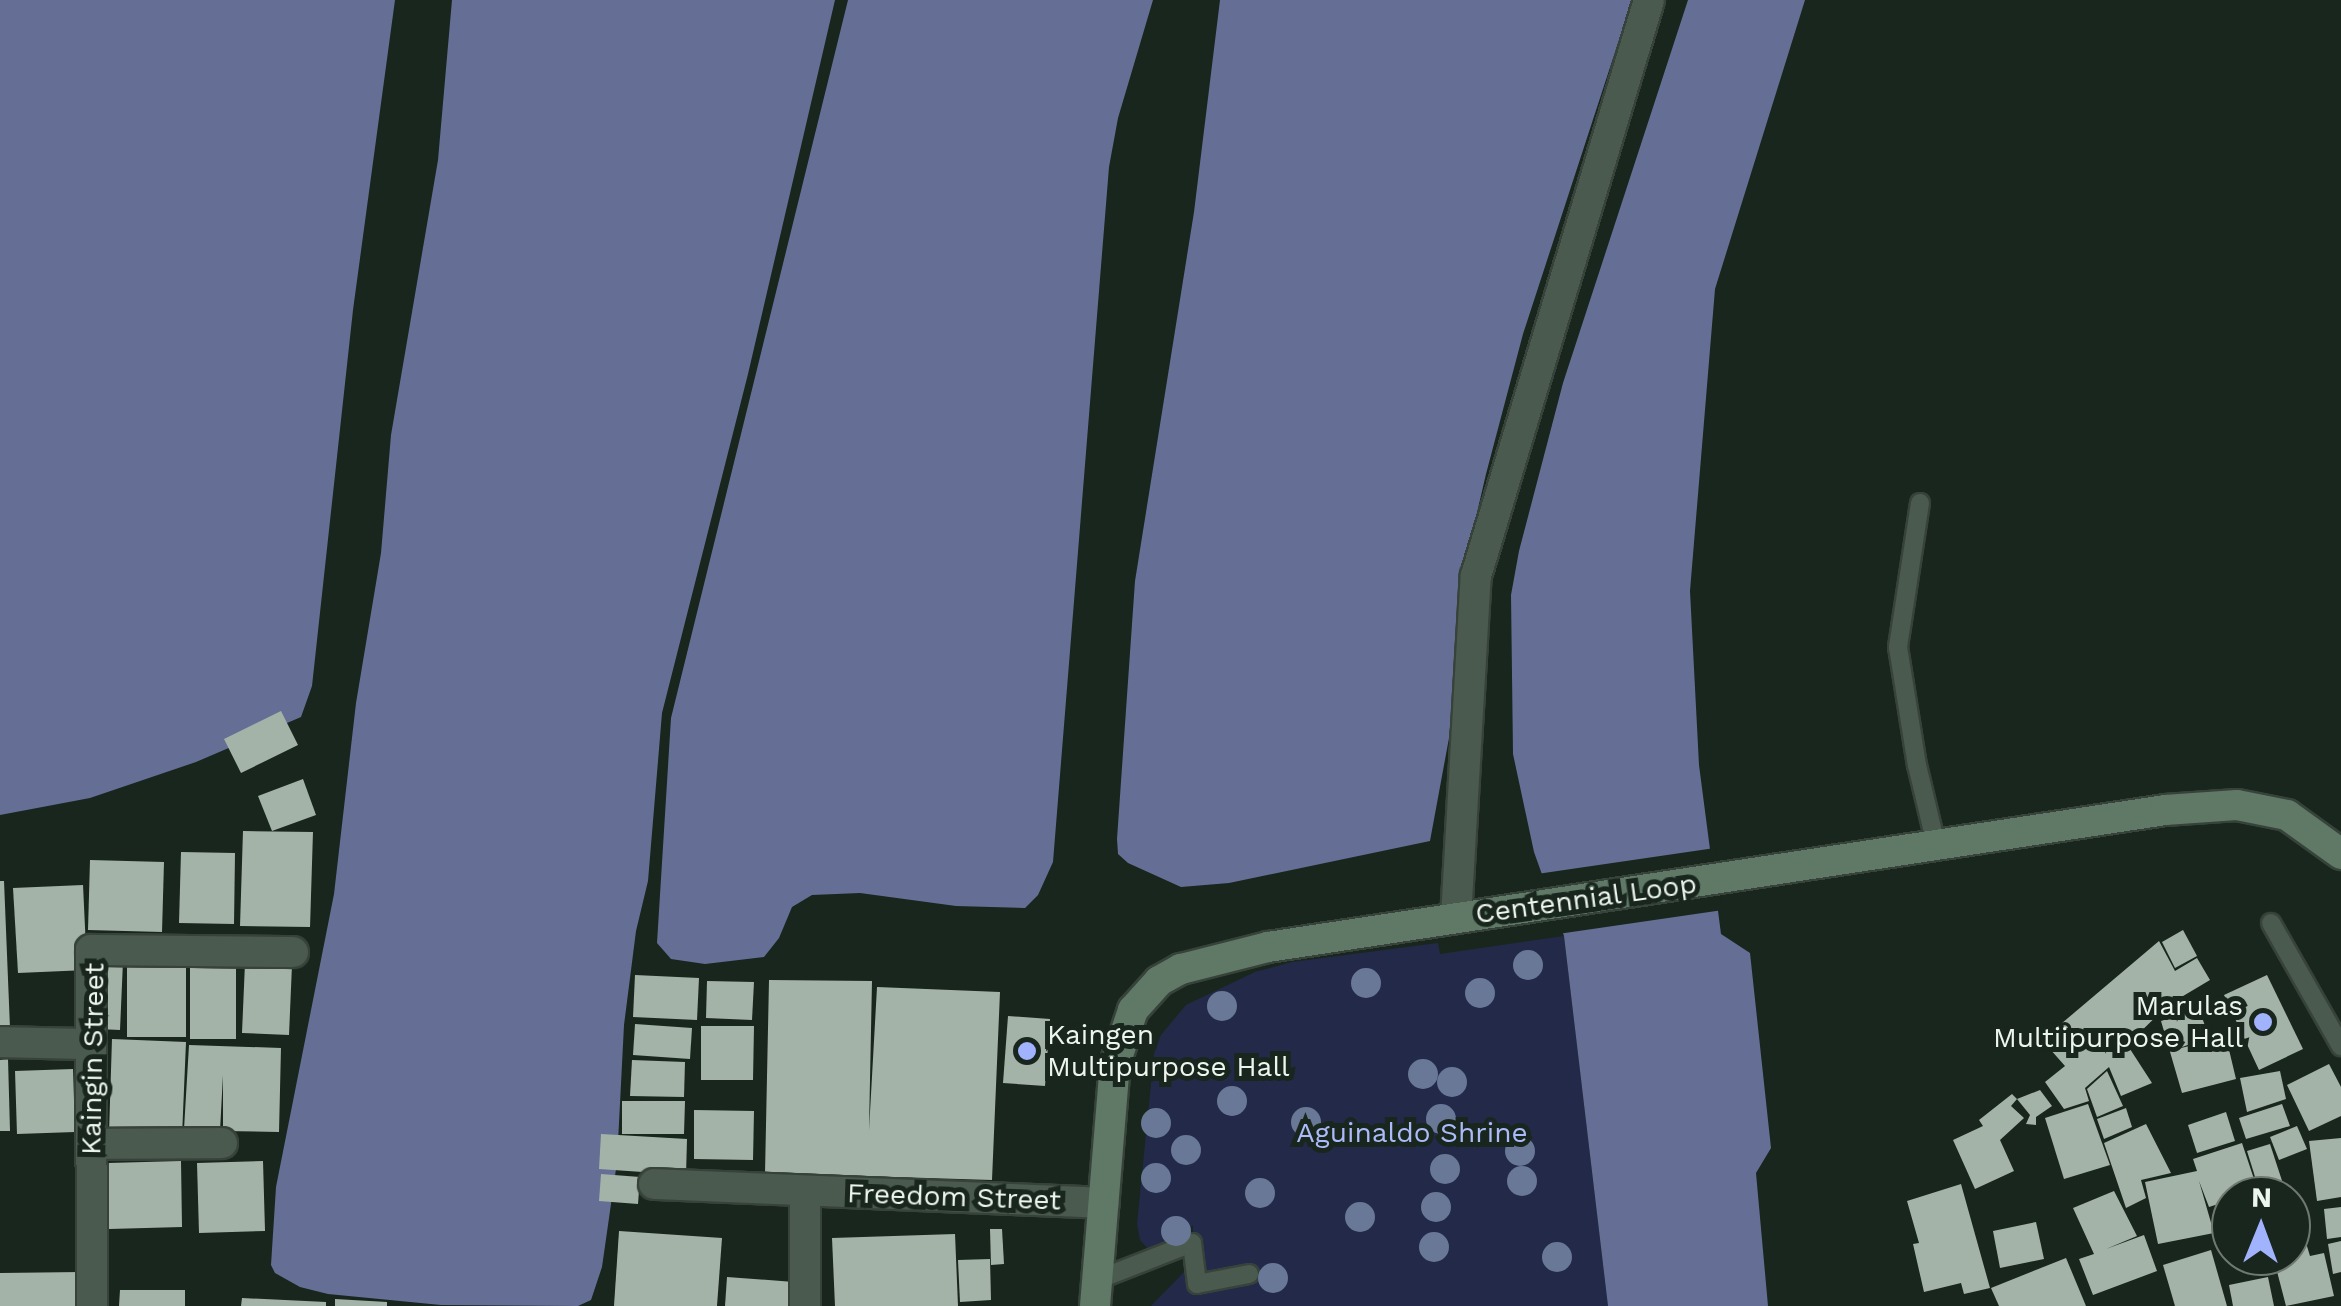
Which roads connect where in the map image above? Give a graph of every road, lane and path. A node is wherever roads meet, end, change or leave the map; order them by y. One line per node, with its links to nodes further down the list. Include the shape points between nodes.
1 (1648, 0): 5 (street, via 1476,576)
2 (1920, 504): 3 (lane, via 1898,647)
3 (1936, 845): 4 (main road, Centennial Loop, via 2238,805 2288,816); 5 (main road, Centennial Loop)
4 (2341, 854)
5 (1456, 918): 15 (main road, Centennial Loop, via 1235,952 1159,981 1134,1010 1115,1064)
6 (2271, 923): 10 (lane)
7 (293, 952): 9 (street, Kaingin Street, via 91,950)
8 (0, 1042): 9 (street)
9 (90, 1044): 12 (street, Kaingin Street)
10 (2341, 1046)
11 (222, 1143): 12 (street)
12 (90, 1144): 18 (street, Kaingin Street)
13 (654, 1184): 14 (street, Freedom Street)
14 (805, 1191): 15 (street, Freedom Street); 19 (street)
15 (1104, 1203): 17 (main road, Centennial Loop)
16 (1249, 1274): 17 (lane, via 1197,1284 1192,1243)
17 (1096, 1293)
18 (92, 1306)
19 (804, 1306)

